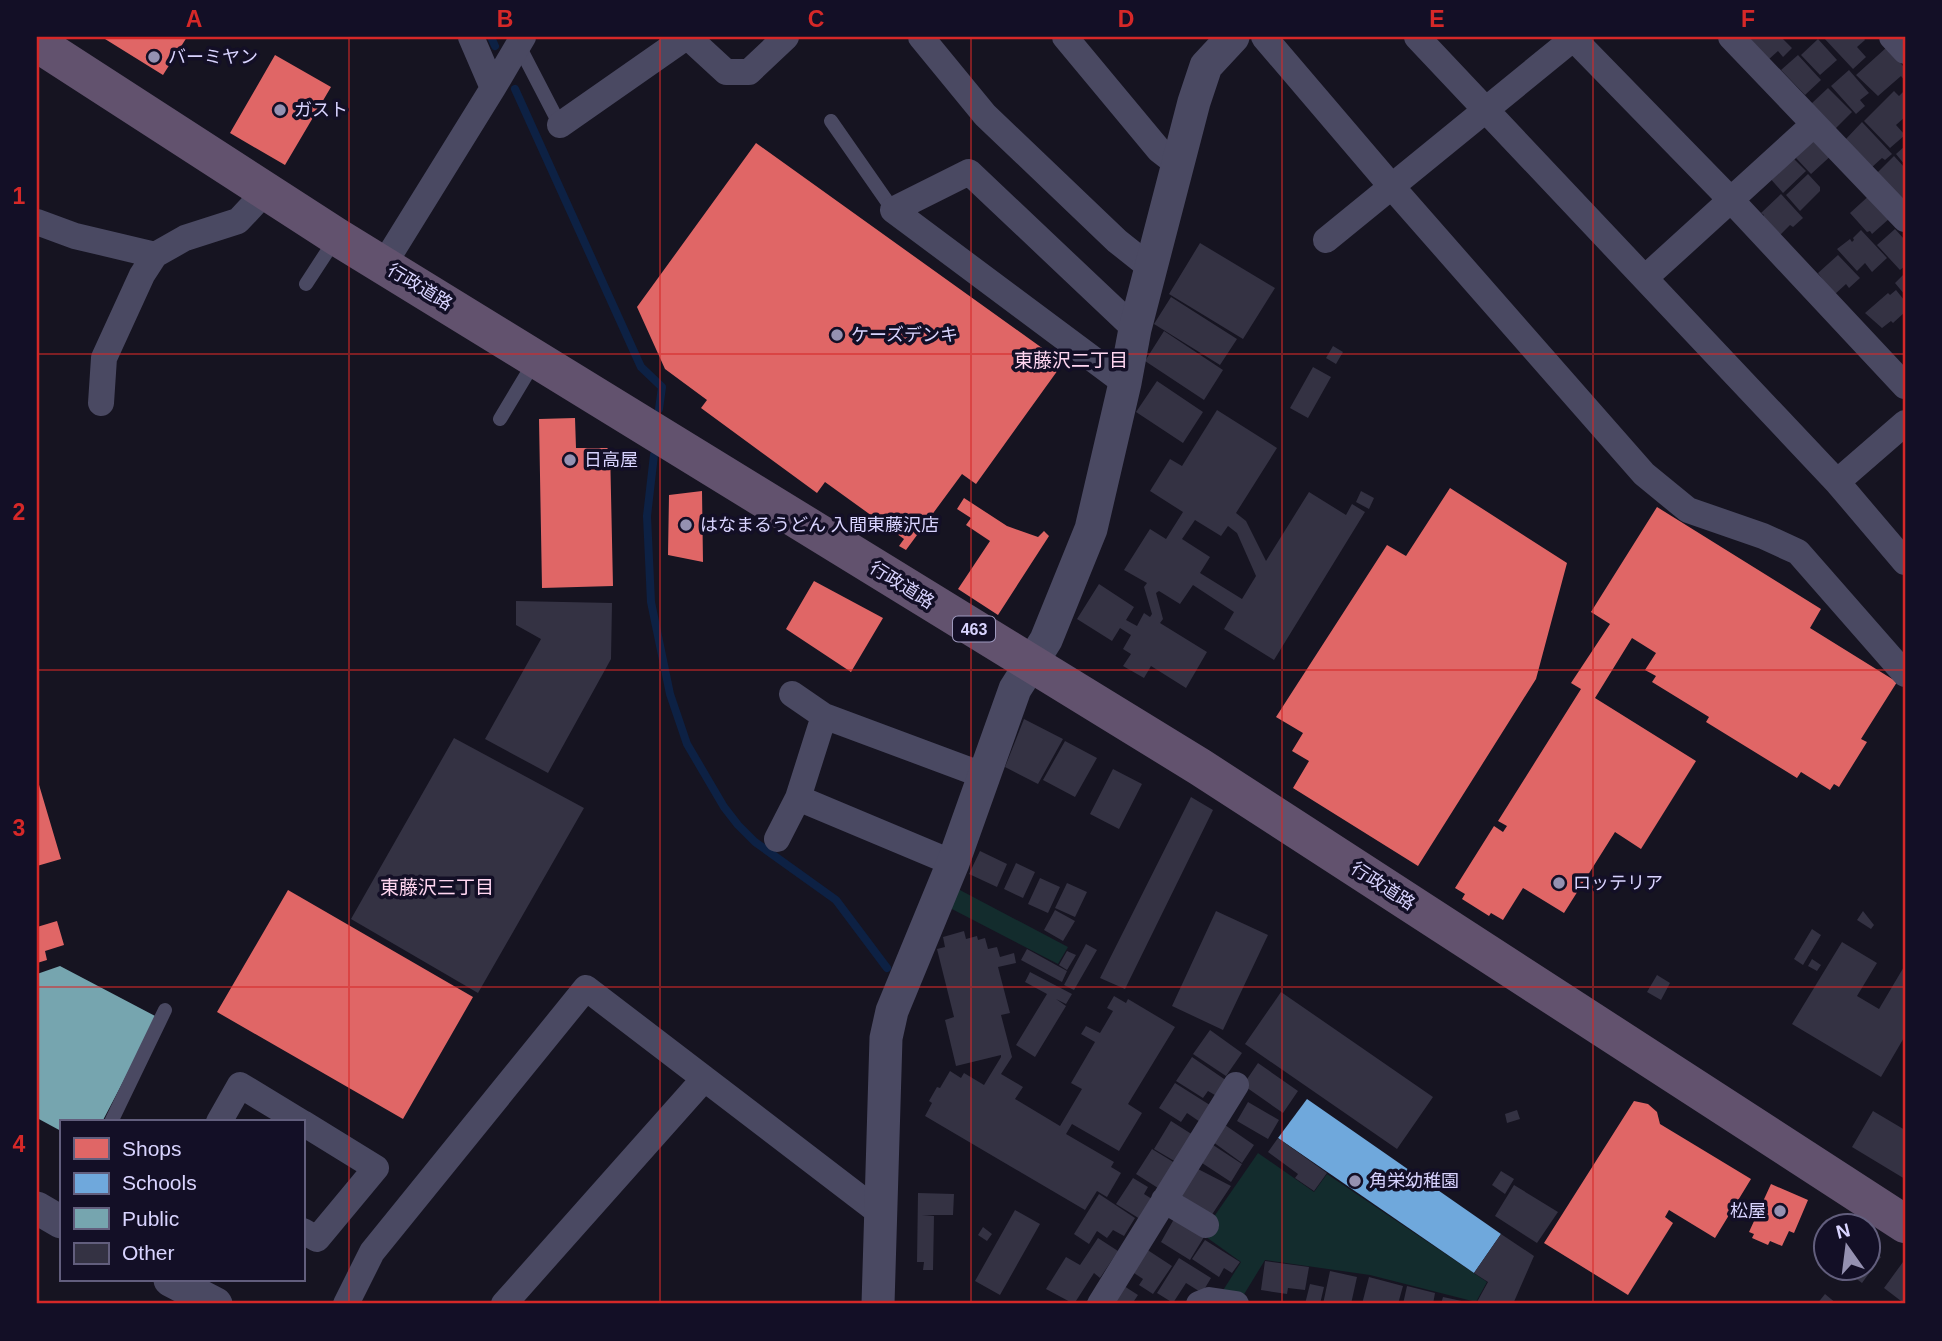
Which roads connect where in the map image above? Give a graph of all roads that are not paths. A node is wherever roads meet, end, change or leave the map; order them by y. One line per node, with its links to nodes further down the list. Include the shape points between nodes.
1 (471, 37): 15 (street)
2 (687, 37): 3 (street, via 726,72 749,72); 19 (street)
3 (786, 37)
4 (921, 37): 31 (street, via 985,115)
5 (1065, 37): 20 (street, via 1159,150)
6 (1233, 37): 20 (street, via 1206,66)
7 (1265, 37): 21 (street)
8 (1417, 37): 16 (street)
9 (1574, 37): 16 (street); 23 (street)
10 (1731, 37): 18 (street)
11 (1892, 37): 14 (street)
12 (519, 40): 15 (street); 19 (lane)
13 (37, 43): 22 (highway, 行政道路 / 463)
14 (1905, 51)
15 (493, 88): 30 (street)
16 (1486, 110): 21 (street); 32 (street)
17 (831, 121): 24 (lane)
18 (1814, 124): 23 (street); 25 (street)
19 (560, 125)
20 (1177, 164): 31 (street)
21 (1392, 187): 28 (street); 44 (street, via 1644,474 1688,510 1798,552)
22 (265, 191): 27 (highway, 行政道路 / 463); 29 (street, via 238,221)
23 (1731, 200): 32 (street); 37 (street)
24 (894, 210): 34 (street, via 969,172); 36 (street)
25 (1905, 219)
26 (37, 222): 29 (street)
27 (337, 237): 30 (highway, 行政道路 / 463); 33 (lane)
28 (1326, 240)
29 (155, 255): 38 (street, via 104,358)
30 (384, 264): 35 (highway, 行政道路 / 463)
31 (1151, 268): 34 (street)
32 (1645, 278): 41 (street)
33 (306, 284)
34 (1135, 329): 36 (street)
35 (537, 358): 39 (lane); 43 (highway, 行政道路 / 463)
36 (1125, 383): 43 (street, via 1091,529 1046,640)
37 (1905, 386)
38 (102, 403)
39 (500, 419)
40 (1905, 423): 41 (street)
41 (1837, 482): 42 (street)
42 (1905, 562)
43 (1031, 665): 47 (street, via 1015,689); 62 (highway, 行政道路 / 463, via 1199,767)
44 (1905, 674)
45 (792, 694): 46 (street)
46 (824, 716): 47 (street); 48 (street)
47 (985, 776): 50 (street)
48 (798, 798): 49 (street); 50 (street)
49 (778, 839)
50 (953, 863): 60 (street, via 892,1012 886,1038)
51 (165, 1010): 54 (lane)
52 (704, 1079): 60 (street); 67 (street, via 586,988 372,1252); 68 (street)
53 (1236, 1085): 58 (street)
54 (112, 1120)
55 (220, 1120): 56 (street, via 240,1085)
56 (297, 1120)
57 (304, 1124): 64 (street, via 376,1168 317,1239)
58 (1164, 1200): 63 (street); 70 (street)
59 (37, 1208): 61 (street)
60 (880, 1213): 69 (street)
61 (60, 1221)
62 (1905, 1224)
63 (1206, 1225)
64 (304, 1232)
65 (174, 1282): 66 (street)
66 (216, 1304)
67 (346, 1304)
68 (503, 1304)
69 (878, 1304)
70 (1100, 1304)
71 (1199, 1304): 72 (street, via 1209,1300)
72 (1236, 1304)

